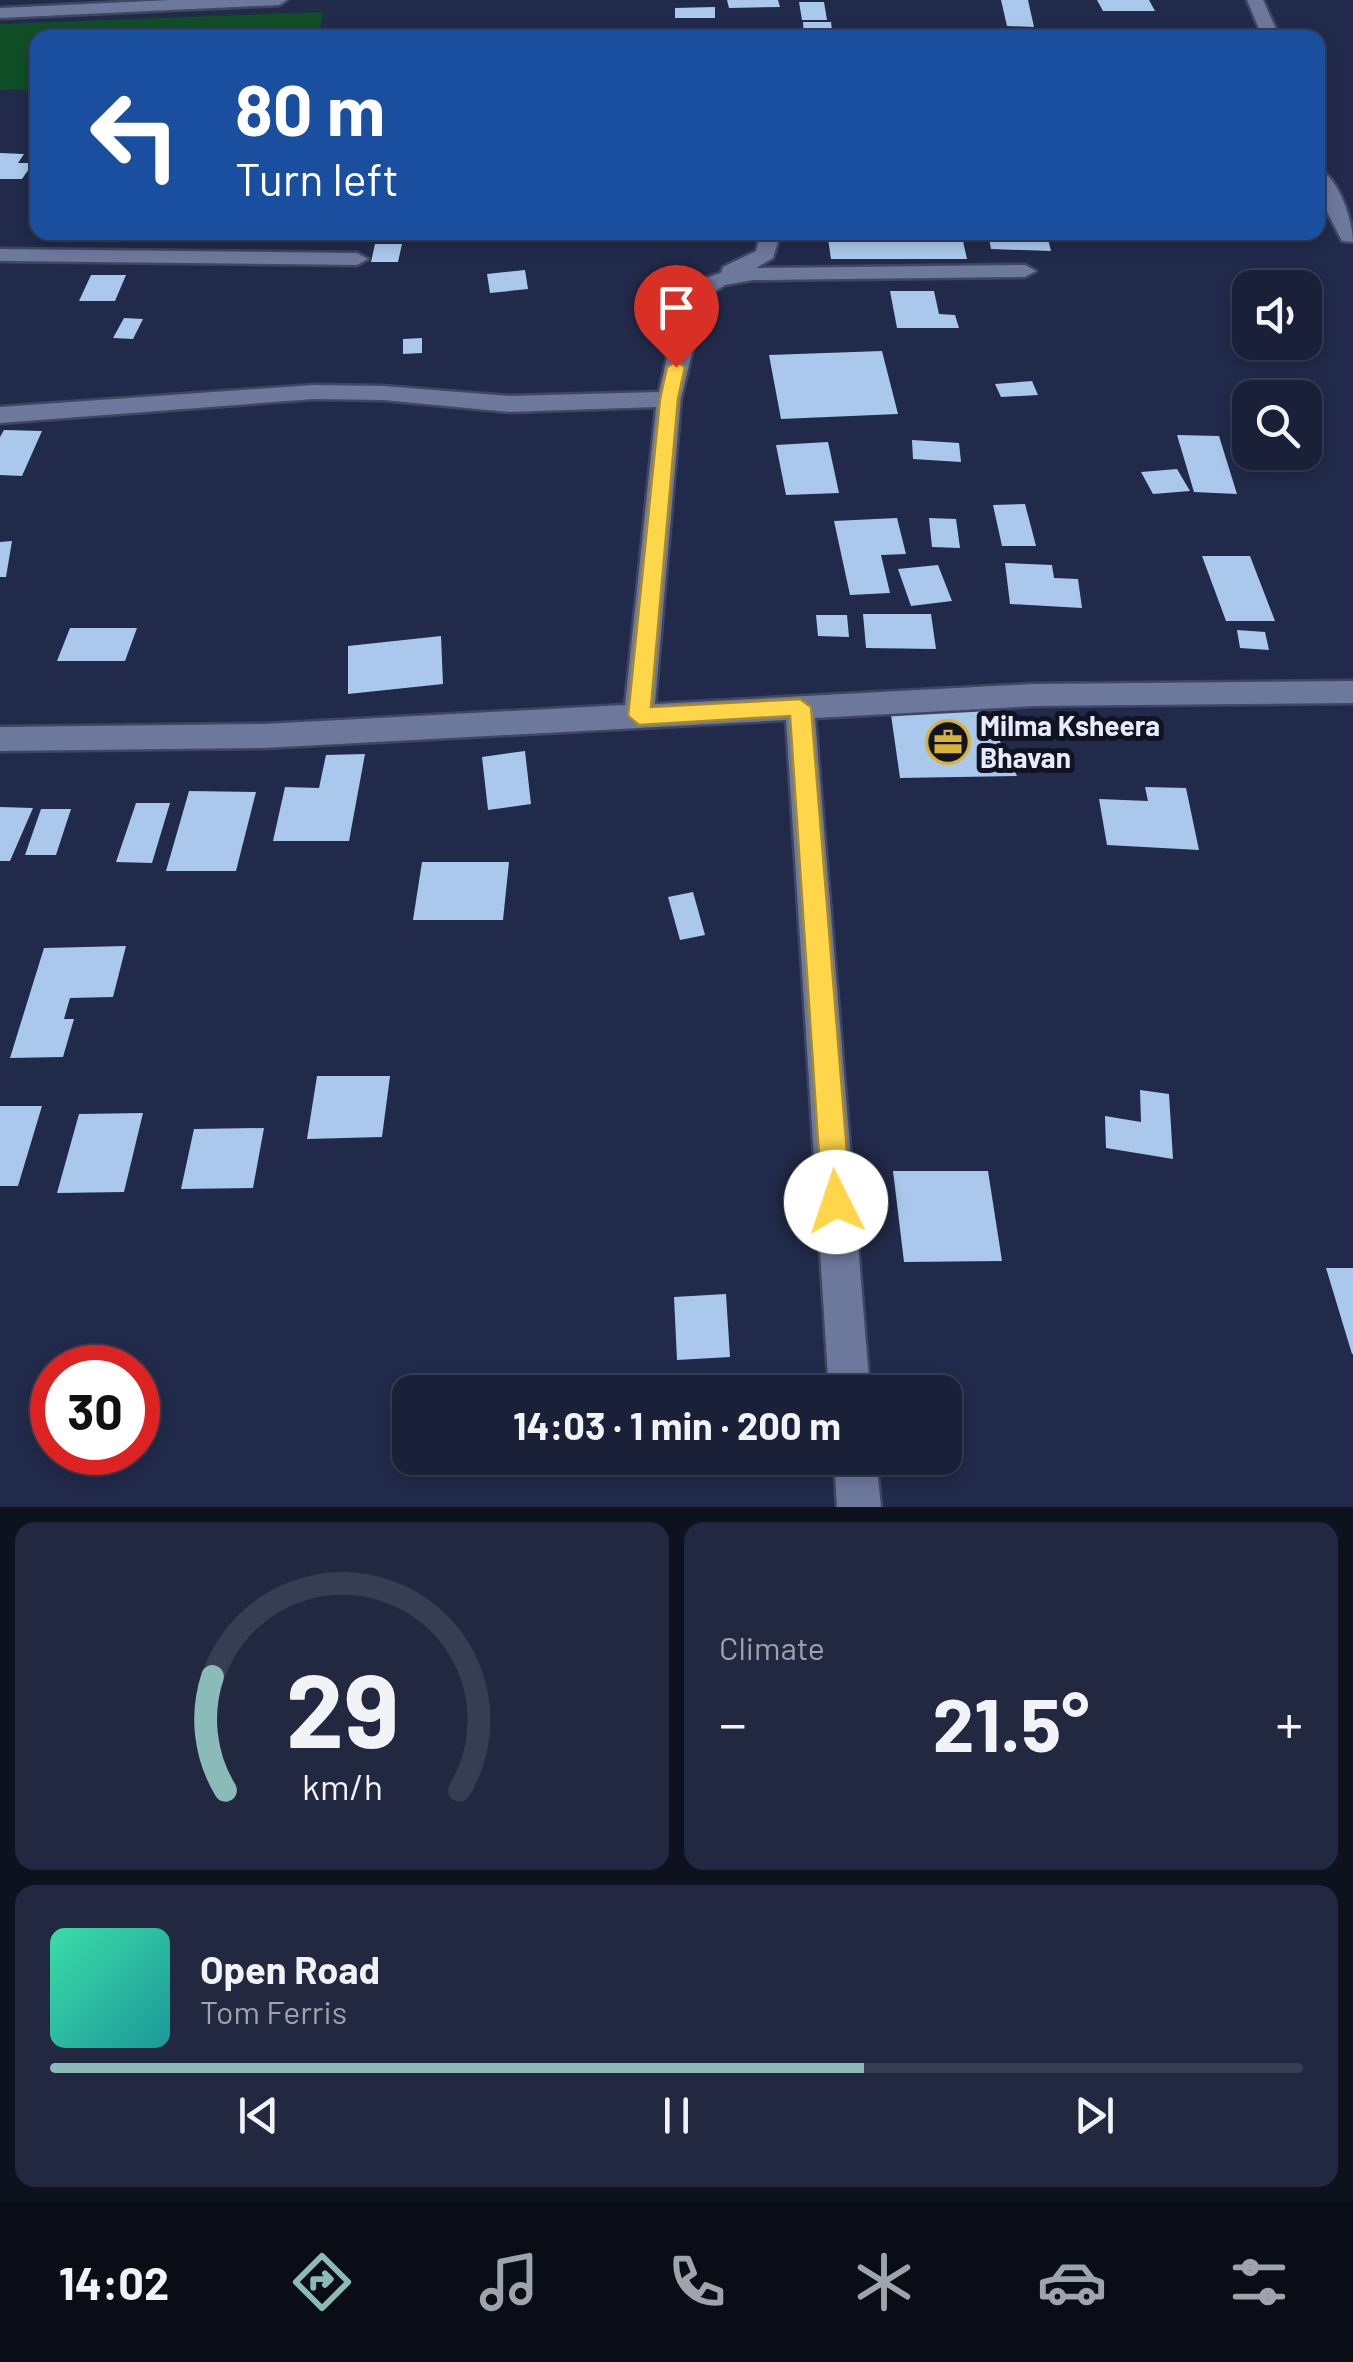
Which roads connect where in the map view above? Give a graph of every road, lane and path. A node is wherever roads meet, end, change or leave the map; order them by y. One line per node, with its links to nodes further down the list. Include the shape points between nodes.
1 (279, 0): 3 (street)
2 (1255, 0): 5 (street)
3 (204, 1): 4 (street)
4 (0, 13)
5 (1268, 30)
6 (1325, 189): 7 (street)
7 (1349, 236)
8 (769, 240): 12 (street, via 766,254)
9 (0, 255): 10 (street)
10 (357, 260)
11 (1025, 271): 12 (street)
12 (714, 280): 13 (street, via 690,302)
13 (669, 399): 14 (street, via 494,404 314,392); 17 (street)
14 (0, 415)
15 (1353, 692): 16 (street, via 1034,695)
16 (800, 707): 17 (street); 19 (street)
17 (639, 716): 18 (street, via 264,736)
18 (0, 739)
19 (849, 1375)
20 (856, 1475): 21 (street)
21 (859, 1507)

